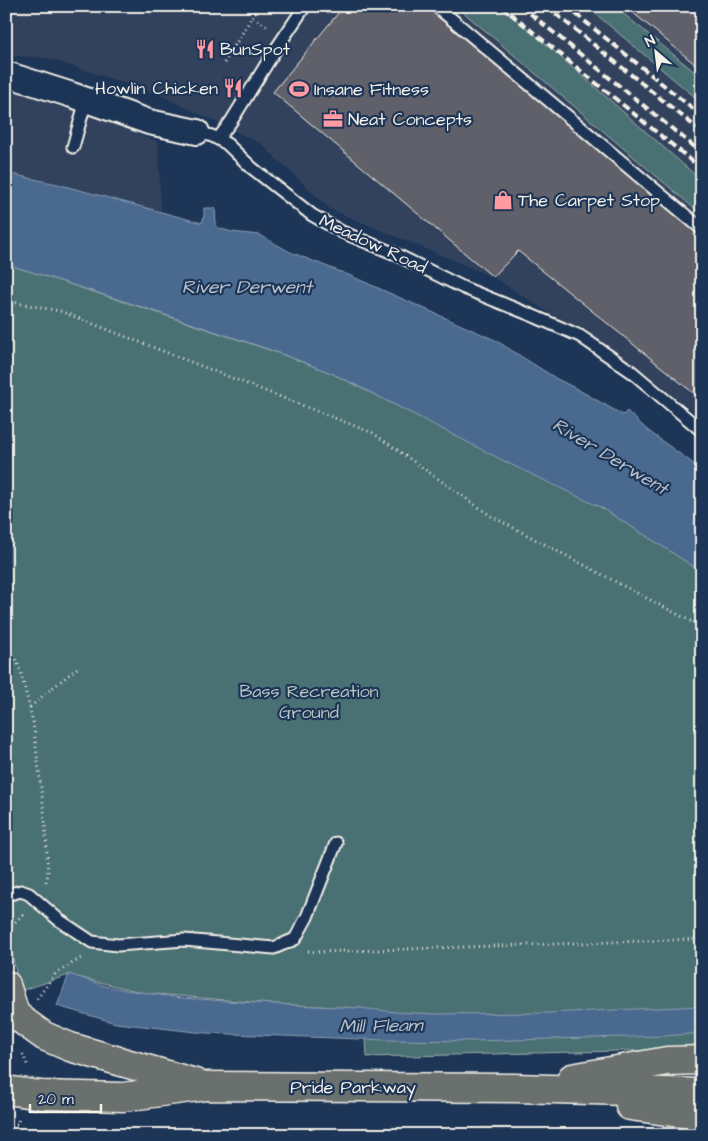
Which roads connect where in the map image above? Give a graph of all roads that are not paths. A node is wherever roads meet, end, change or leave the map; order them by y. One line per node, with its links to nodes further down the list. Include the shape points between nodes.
1 (305, 6): 5 (lane, via 232,120)
2 (436, 6): 7 (lane)
3 (6, 74): 4 (street, Meadow Road)
4 (86, 100): 5 (street, Meadow Road, via 148,122); 6 (lane)
5 (208, 136): 8 (lane, Meadow Road, via 227,144 312,215 342,232 580,336 632,372)
6 (73, 147)
7 (702, 229)
8 (702, 431)
9 (336, 843): 10 (lane, via 295,939 274,948 184,940 118,945 92,942 29,894 21,891)
10 (6, 895)
11 (6, 985): 12 (main road)
12 (20, 1008): 14 (main road, via 26,1023 44,1036 70,1047)
13 (702, 1060): 15 (main road, via 667,1061)
14 (206, 1086): 15 (main road, Pride Parkway); 16 (main road, Pride Parkway, via 123,1097)
15 (514, 1088): 17 (main road, Pride Parkway); 18 (main road)
16 (9, 1092)
17 (702, 1093)
18 (702, 1116)

